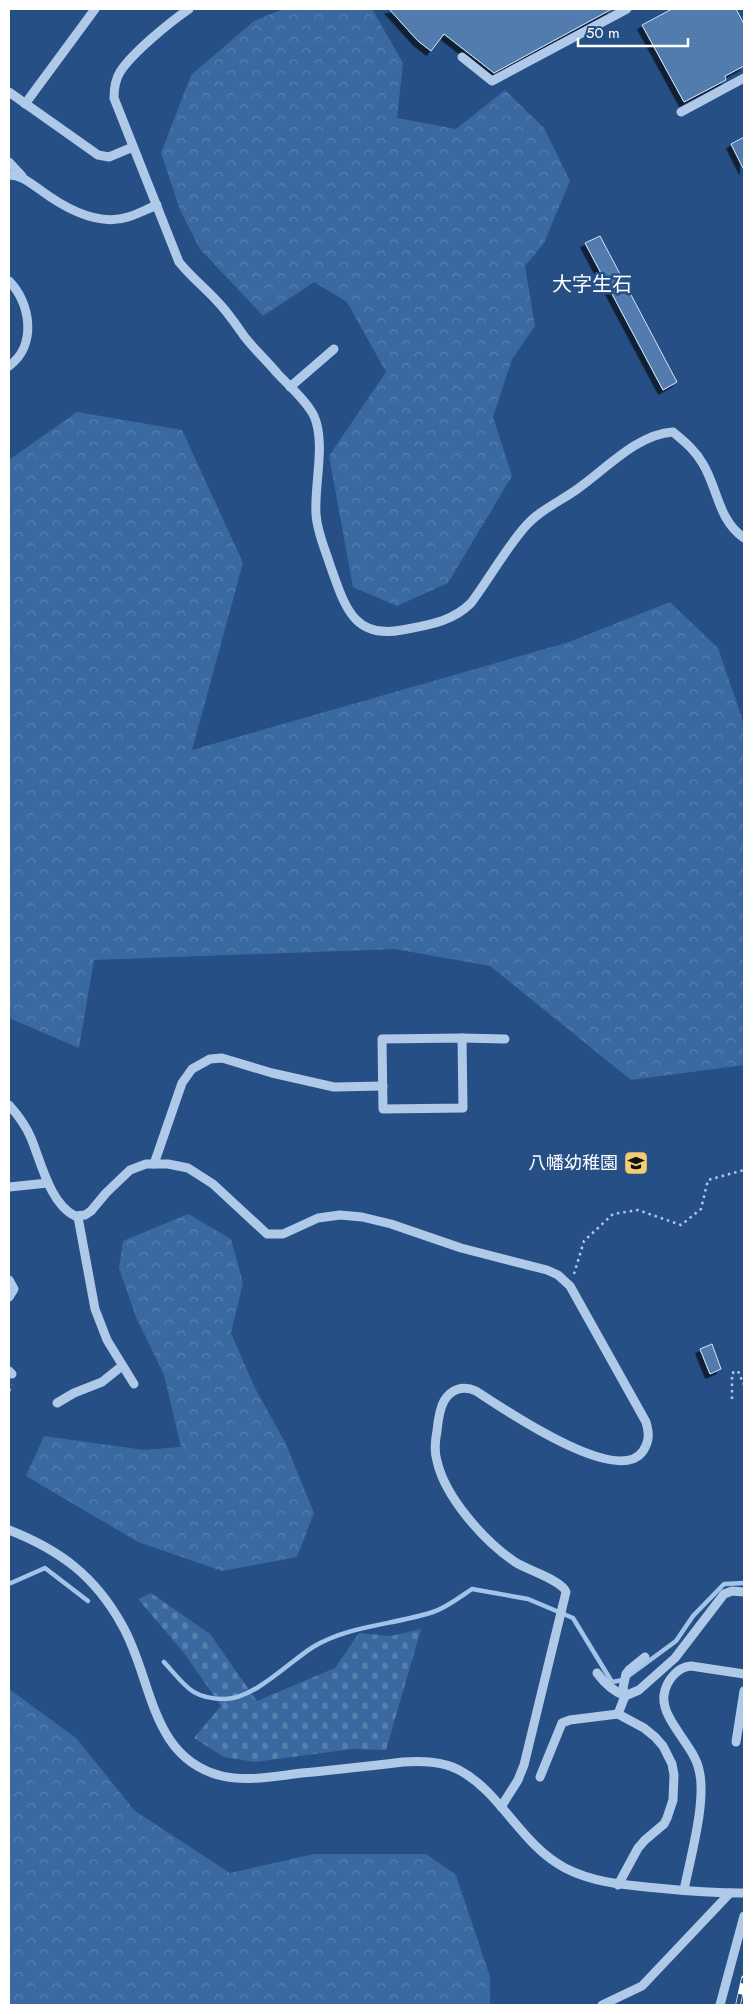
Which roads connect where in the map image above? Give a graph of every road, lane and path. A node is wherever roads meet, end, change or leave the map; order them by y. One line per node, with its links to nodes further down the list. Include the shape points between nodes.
1 (95, 9): 7 (street)
2 (189, 9): 9 (street, via 131,58 115,82 114,98)
3 (627, 9): 4 (street, via 492,80)
4 (462, 57)
5 (744, 78): 8 (street)
6 (9, 92): 7 (street)
7 (25, 104): 9 (street, via 98,155 109,157)
8 (680, 112)
9 (133, 147): 13 (street)
10 (9, 162): 12 (street)
11 (9, 175): 12 (street)
12 (25, 179): 13 (street, via 58,203 98,218 116,220)
13 (157, 205): 17 (street, via 179,262 215,298)
14 (9, 281): 16 (street, via 21,297 28,319 24,344)
15 (334, 349): 17 (street)
16 (9, 366)
17 (290, 387): 18 (street, via 316,423 319,444 316,515 324,548 348,610 363,626 374,630 399,631 436,624 461,613 523,528 537,515 611,462 661,433 673,432 690,445 703,465 719,507 735,532)
18 (744, 538)
19 (462, 1038): 20 (street); 21 (street, via 382,1039); 21 (street, via 463,1108 383,1109)
20 (505, 1039)
21 (383, 1086): 23 (street, via 334,1087 222,1058 210,1059 192,1069 182,1083)
22 (9, 1105): 25 (street, via 30,1137)
23 (154, 1164): 27 (street, via 130,1170 91,1210); 29 (street, via 179,1166 197,1173 267,1234 283,1234 318,1218 362,1216 461,1248 547,1270)
24 (744, 1170): 29 (path, via 708,1180 701,1210 681,1225 638,1210 612,1214 584,1242)
25 (48, 1183): 26 (street); 27 (street, via 60,1202 72,1215)
26 (9, 1187)
27 (78, 1216): 31 (street, via 95,1309)
28 (9, 1280): 30 (street, via 14,1289)
29 (570, 1286): 46 (street, via 646,1422 648,1440 640,1455 617,1460 583,1452 541,1433 466,1387 454,1390 441,1407 435,1444 438,1468 448,1489 475,1525 515,1562 565,1588 566,1597 524,1765)
30 (9, 1297)
31 (122, 1366): 32 (street); 35 (street, via 102,1382)
32 (134, 1384)
33 (744, 1385): 34 (path, via 738,1371 732,1373)
34 (732, 1398)
35 (58, 1403)
36 (9, 1530): 46 (street, via 57,1553 96,1587 129,1637 160,1725 182,1754 200,1767 222,1776 250,1779 426,1762 459,1770 480,1785)
37 (744, 1592): 42 (street, via 732,1590 724,1594 675,1658 632,1694)
38 (645, 1657): 42 (street, via 626,1674)
39 (597, 1673): 42 (street, via 609,1688)
40 (744, 1674): 48 (street, via 685,1666 670,1679 664,1694 669,1716 695,1756 701,1778)
41 (744, 1691): 44 (street)
42 (624, 1692): 43 (street)
43 (618, 1714): 45 (street, via 562,1723); 47 (street, via 655,1737 668,1755 674,1774 673,1800 664,1824 638,1848)
44 (736, 1742)
45 (540, 1778)
46 (501, 1807): 47 (street, via 533,1845 562,1866 592,1879)
47 (618, 1884): 48 (street)
48 (684, 1890): 49 (street)
49 (730, 1893): 50 (street); 52 (street, via 642,1986)
50 (744, 1893)
51 (744, 1916): 53 (street)
52 (602, 2005)
53 (720, 2005)

